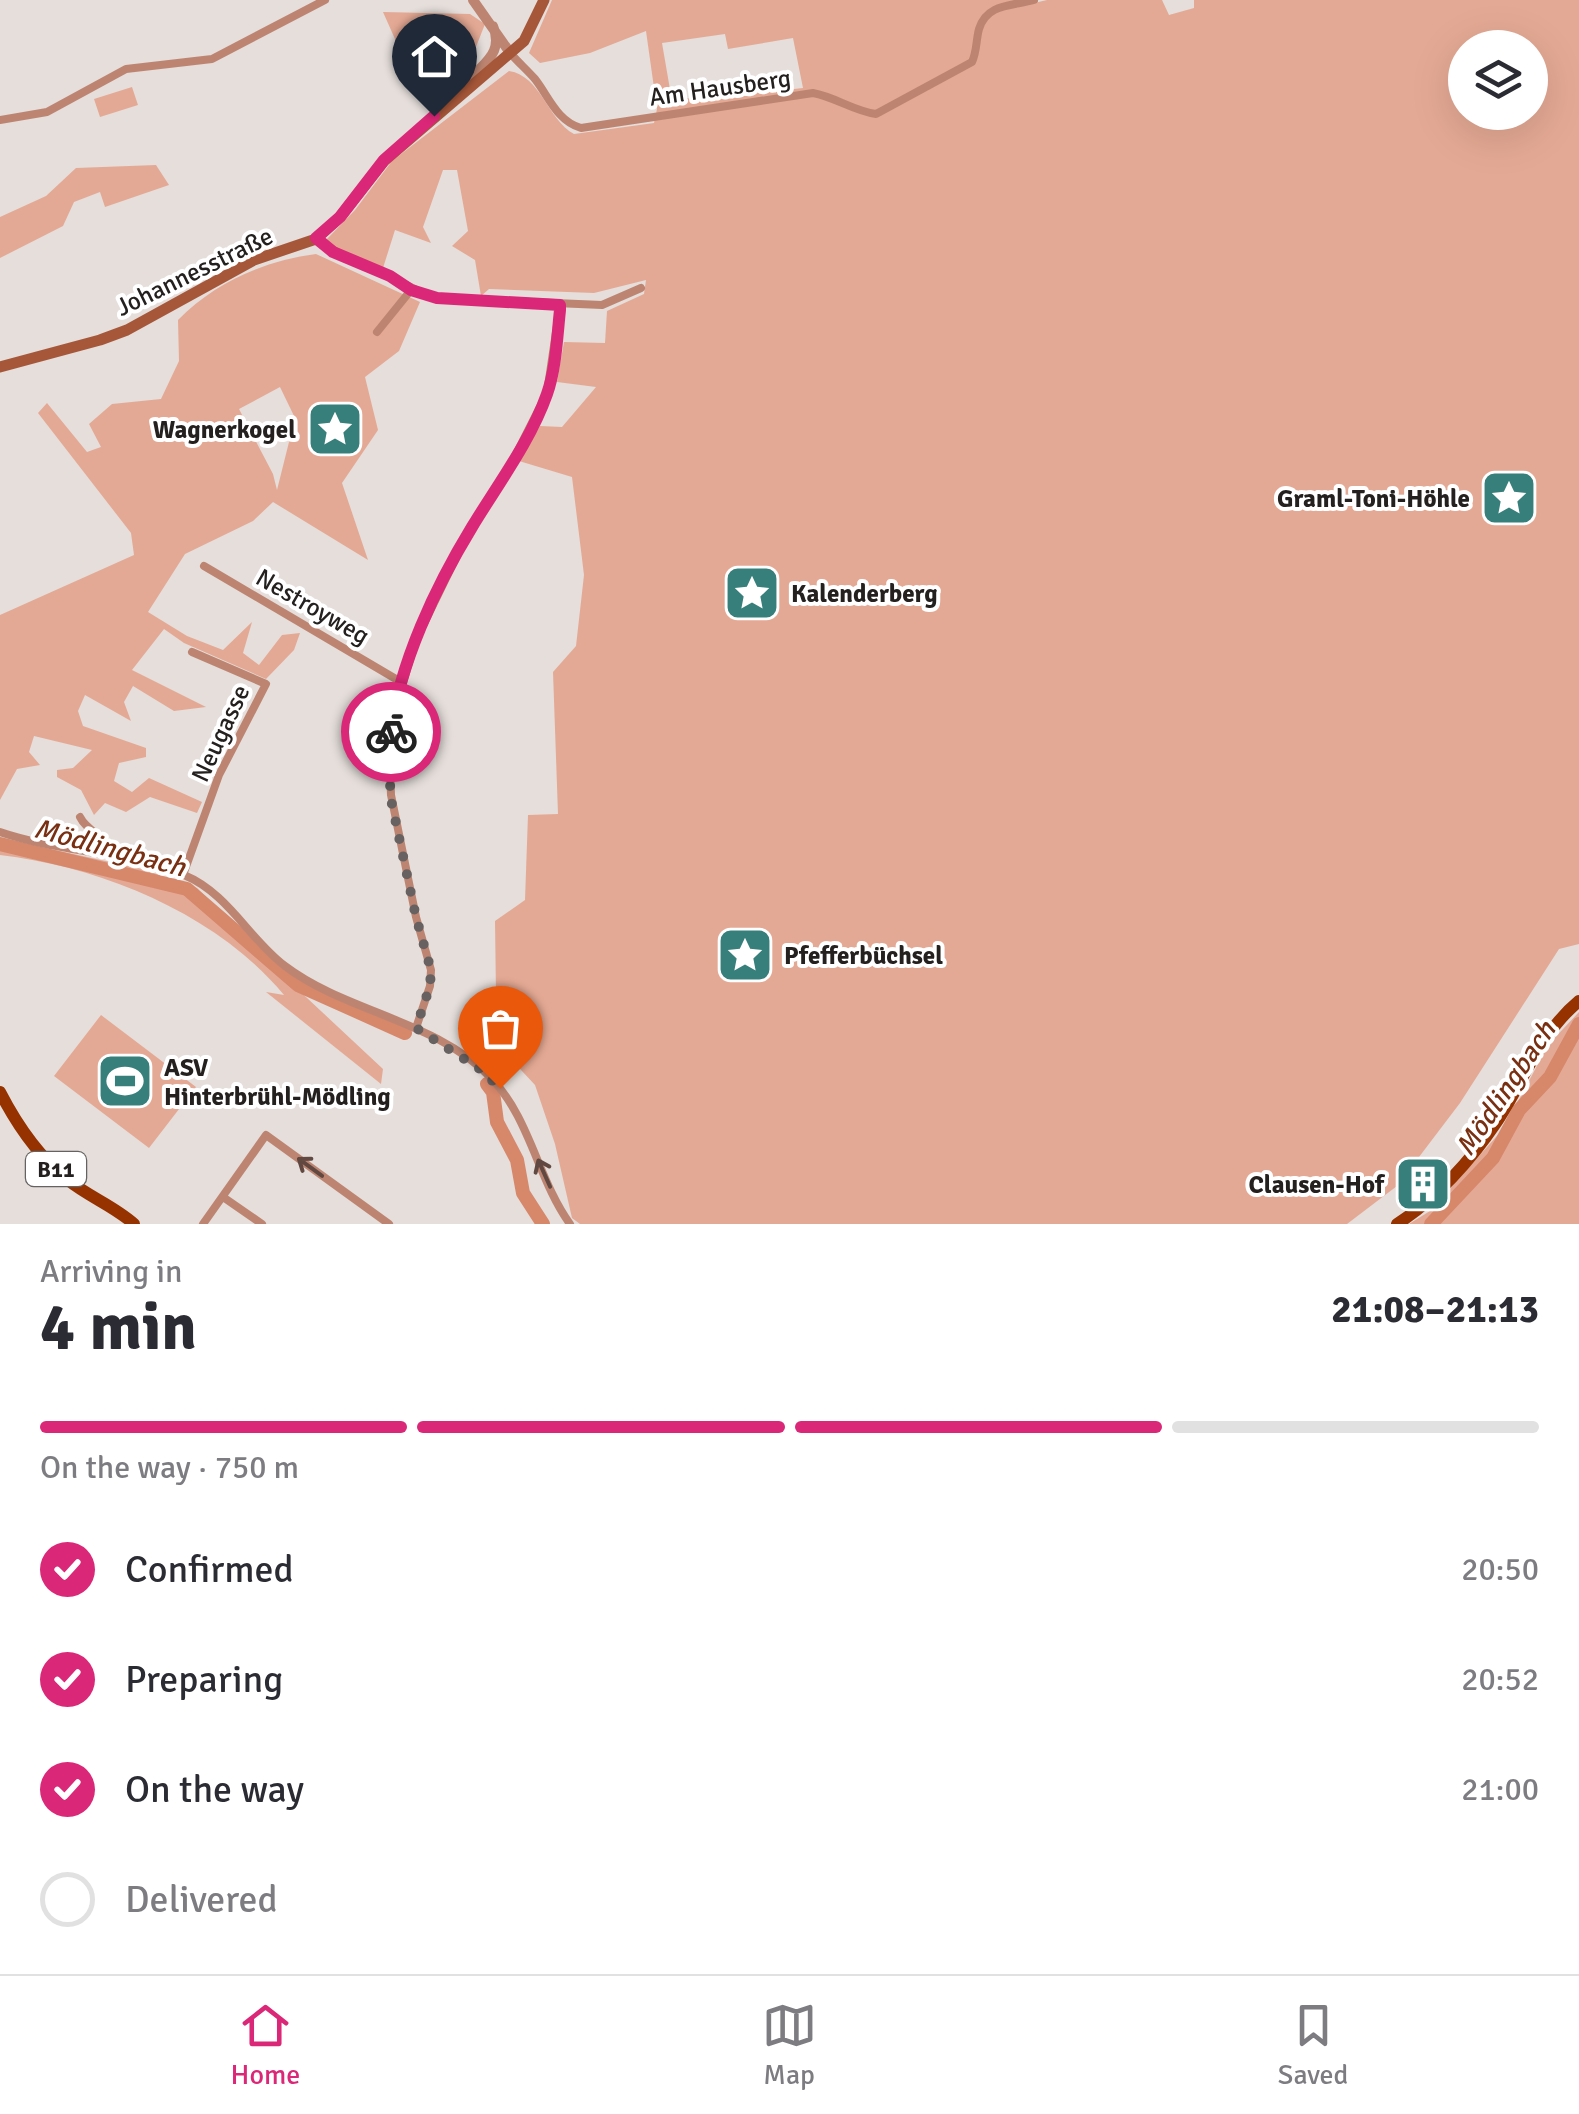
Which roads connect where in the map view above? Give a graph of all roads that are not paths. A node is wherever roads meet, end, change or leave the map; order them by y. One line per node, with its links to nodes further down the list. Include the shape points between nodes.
1 (325, 0): 8 (street, via 212,59 139,65 47,112)
2 (472, 0): 5 (street)
3 (544, 0): 6 (main road, Johannesstraße, via 534,27)
4 (1034, 0): 6 (street, Am Hausberg, via 988,14 972,62 876,114 813,93 580,128 559,115)
5 (493, 26): 6 (street); 7 (street, via 494,53)
6 (511, 54): 7 (main road, Johannesstraße)
7 (464, 91): 9 (main road, Johannesstraße, via 384,160)
8 (0, 120)
9 (316, 238): 11 (street); 14 (main road, Johannesstraße, via 254,260 127,330)
10 (641, 288): 12 (street, via 602,304)
11 (411, 290): 12 (street, via 458,301); 13 (street)
12 (560, 305): 17 (street, via 547,393 470,531)
13 (376, 332)
14 (0, 367)
15 (204, 566): 17 (street, Nestroyweg)
16 (192, 652): 21 (street, Neugasse, via 266,684 219,775)
17 (401, 682): 23 (street, via 389,744 390,795 431,970)
18 (80, 818): 20 (street)
19 (0, 832): 20 (street)
20 (120, 858): 21 (street)
21 (183, 875): 23 (street, via 214,894 283,966)
22 (1579, 1001): 31 (main road, via 1547,1032 1495,1124 1448,1182)
23 (416, 1028): 30 (street, one-way to 23, via 500,1088)
24 (0, 1092): 26 (main road, B11, via 48,1161)
25 (223, 1197): 27 (street); 28 (street); 29 (street, one-way to 25, via 266,1135)
26 (134, 1224)
27 (203, 1224)
28 (262, 1224)
29 (389, 1224)
30 (570, 1224)
31 (1397, 1224)

